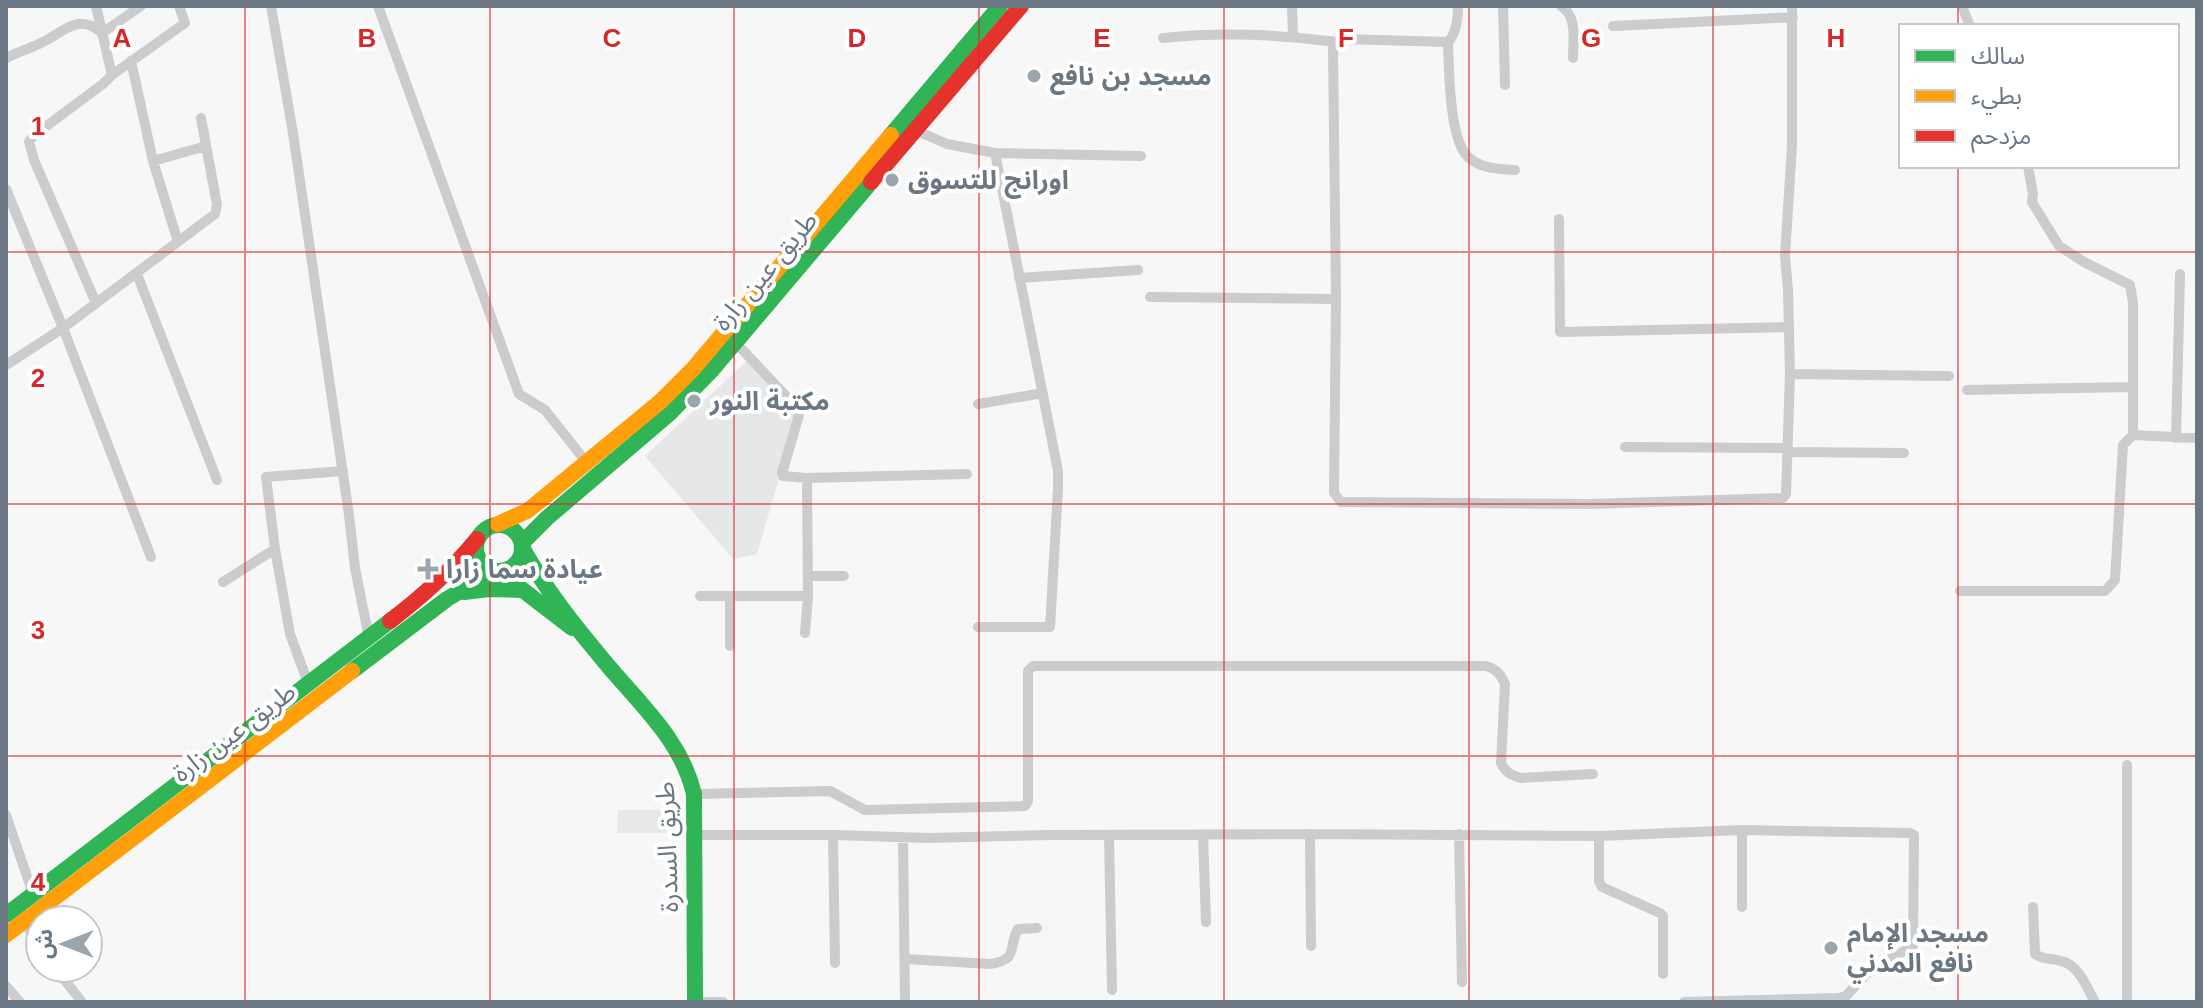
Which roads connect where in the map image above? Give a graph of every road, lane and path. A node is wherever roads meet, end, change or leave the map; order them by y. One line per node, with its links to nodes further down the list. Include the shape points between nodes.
1 (96, 6): 15 (street)
2 (141, 6): 15 (street)
3 (179, 6): 22 (street, via 185,23)
4 (271, 6): 60 (street)
5 (378, 6): 59 (street, via 519,394 545,410)
6 (1000, 6): 59 (main road, طريق عين زارة, via 708,353)
7 (1021, 6): 26 (main road, طريق عين زارة)
8 (1292, 6): 16 (street)
9 (1458, 6): 10 (street); 19 (street)
10 (1472, 6)
11 (1503, 6): 24 (street)
12 (1561, 6): 21 (street, via 1572,18)
13 (1792, 12): 14 (street); 43 (street, via 1785,256)
14 (1613, 26)
15 (102, 33): 20 (street, via 75,24); 23 (street)
16 (1293, 36): 17 (street); 18 (street)
17 (1163, 38)
18 (1337, 42): 19 (street); 41 (street)
19 (1448, 42): 32 (street, via 1450,99 1461,147 1483,166)
20 (6, 58)
21 (1573, 58)
22 (131, 61): 23 (street); 30 (street)
23 (112, 75): 42 (street, via 29,142)
24 (1505, 85)
25 (201, 118): 27 (street)
26 (915, 130): 28 (street, via 947,144); 45 (main road, طريق عين زارة)
27 (206, 146): 30 (street); 35 (street, via 217,209)
28 (995, 153): 29 (street); 39 (street)
29 (1141, 156)
30 (153, 161): 35 (street)
31 (2028, 168): 49 (street, via 2032,202 2059,246 2130,285)
32 (1515, 170)
33 (6, 189): 44 (street)
34 (1559, 219): 43 (street, via 1560,332)
35 (178, 242): 37 (street)
36 (1138, 270): 39 (street)
37 (137, 274): 42 (street); 63 (street)
38 (2180, 274): 54 (street)
39 (1019, 278): 51 (street)
40 (1150, 297): 41 (street)
41 (1336, 299): 57 (street, via 1334,493 1341,502 1590,504 1783,498)
42 (96, 303): 44 (street)
43 (1789, 327): 47 (street)
44 (63, 328): 46 (street); 70 (street)
45 (736, 343): 62 (street, via 799,410 782,475); 66 (main road, طريق عين زارة, via 669,414)
46 (6, 365)
47 (1790, 374): 48 (street); 57 (street)
48 (1949, 376)
49 (2133, 387): 50 (street); 53 (street)
50 (1967, 390)
51 (1043, 393): 52 (street); 83 (street, via 1058,471 1051,625)
52 (978, 404)
53 (2133, 435): 54 (street); 78 (street, via 2123,445 2115,580 2105,591)
54 (2176, 438): 55 (street)
55 (2197, 438)
56 (1625, 447): 57 (street)
57 (1788, 450): 58 (street)
58 (1904, 453)
59 (587, 463): 64 (main road, طريق عين زارة)
60 (343, 471): 69 (street, via 266,477); 86 (street)
61 (967, 474): 62 (street)
62 (807, 478): 73 (street)
63 (217, 480)
64 (527, 511): 65 (main road, طريق عين زارة); 66 (main road, via 531,523)
65 (498, 524): 67 (main road); 68 (main road, via 513,529)
66 (540, 525): 68 (main road, طريق عين زارة)
67 (477, 539): 71 (main road, طريق عين زارة); 72 (main road, via 478,559)
68 (522, 546): 72 (main road, via 513,567); 84 (main road)
69 (275, 549): 75 (street); 88 (street, via 290,634)
70 (151, 557)
71 (453, 568): 76 (main road, via 464,570); 86 (main road, طريق عين زارة)
72 (496, 571): 76 (main road, طريق عين زارة); 77 (main road)
73 (808, 576): 74 (street); 82 (street)
74 (844, 576)
75 (223, 582)
76 (471, 583): 79 (main road, طريق عين زارة)
77 (523, 590): 79 (main road); 84 (main road)
78 (1960, 591)
79 (454, 594): 103 (main road, طريق عين زارة)
80 (700, 596): 81 (street)
81 (730, 596): 82 (street); 87 (street)
82 (808, 596): 85 (street)
83 (978, 627)
84 (580, 633): 91 (main road, طريق السدرة, via 673,742 689,769)
85 (805, 633)
86 (369, 638): 88 (main road, طريق عين زارة)
87 (730, 646)
88 (308, 683): 102 (main road, طريق عين زارة)
89 (2127, 765): 128 (street)
90 (1593, 774): 91 (street, via 1521,778 1505,770 1505,684 1500,673 1486,666 1033,666 1028,671 1025,806 865,810 830,791)
91 (694, 794): 96 (main road, طريق السدرة)
92 (6, 817): 102 (street)
93 (1742, 830): 100 (street); 104 (street); 119 (street, via 1914,835 1913,946 1870,970)
94 (1310, 834): 95 (street); 99 (street); 111 (street)
95 (1459, 834): 100 (street); 115 (street)
96 (694, 835): 97 (street); 123 (main road, طريق السدرة)
97 (833, 835): 101 (street); 113 (street)
98 (1109, 835): 99 (street); 101 (street); 118 (street)
99 (1203, 835): 108 (street)
100 (1599, 836): 114 (street, via 1602,887 1663,916)
101 (903, 838): 112 (street)
102 (33, 894): 106 (main road, طريق عين زارة)
103 (48, 904)
104 (1742, 907)
105 (2033, 907): 127 (street, via 2035,954 2069,963)
106 (6, 915)
107 (24, 922): 110 (main road, طريق عين زارة)
108 (1206, 922)
109 (1037, 928): 112 (street, via 1018,929 1013,953 1003,962)
110 (6, 935)
111 (1311, 946)
112 (906, 959): 125 (street)
113 (835, 963)
114 (1663, 974)
115 (1462, 982)
116 (68, 984): 122 (street)
117 (6, 986): 121 (street)
118 (1112, 990)
119 (1839, 1000): 120 (street)
120 (1766, 1001): 126 (street)
121 (20, 1002)
122 (82, 1002)
123 (695, 1002): 124 (street)
124 (723, 1002)
125 (905, 1002)
126 (1684, 1002)
127 (2095, 1002)
128 (2127, 1002)

